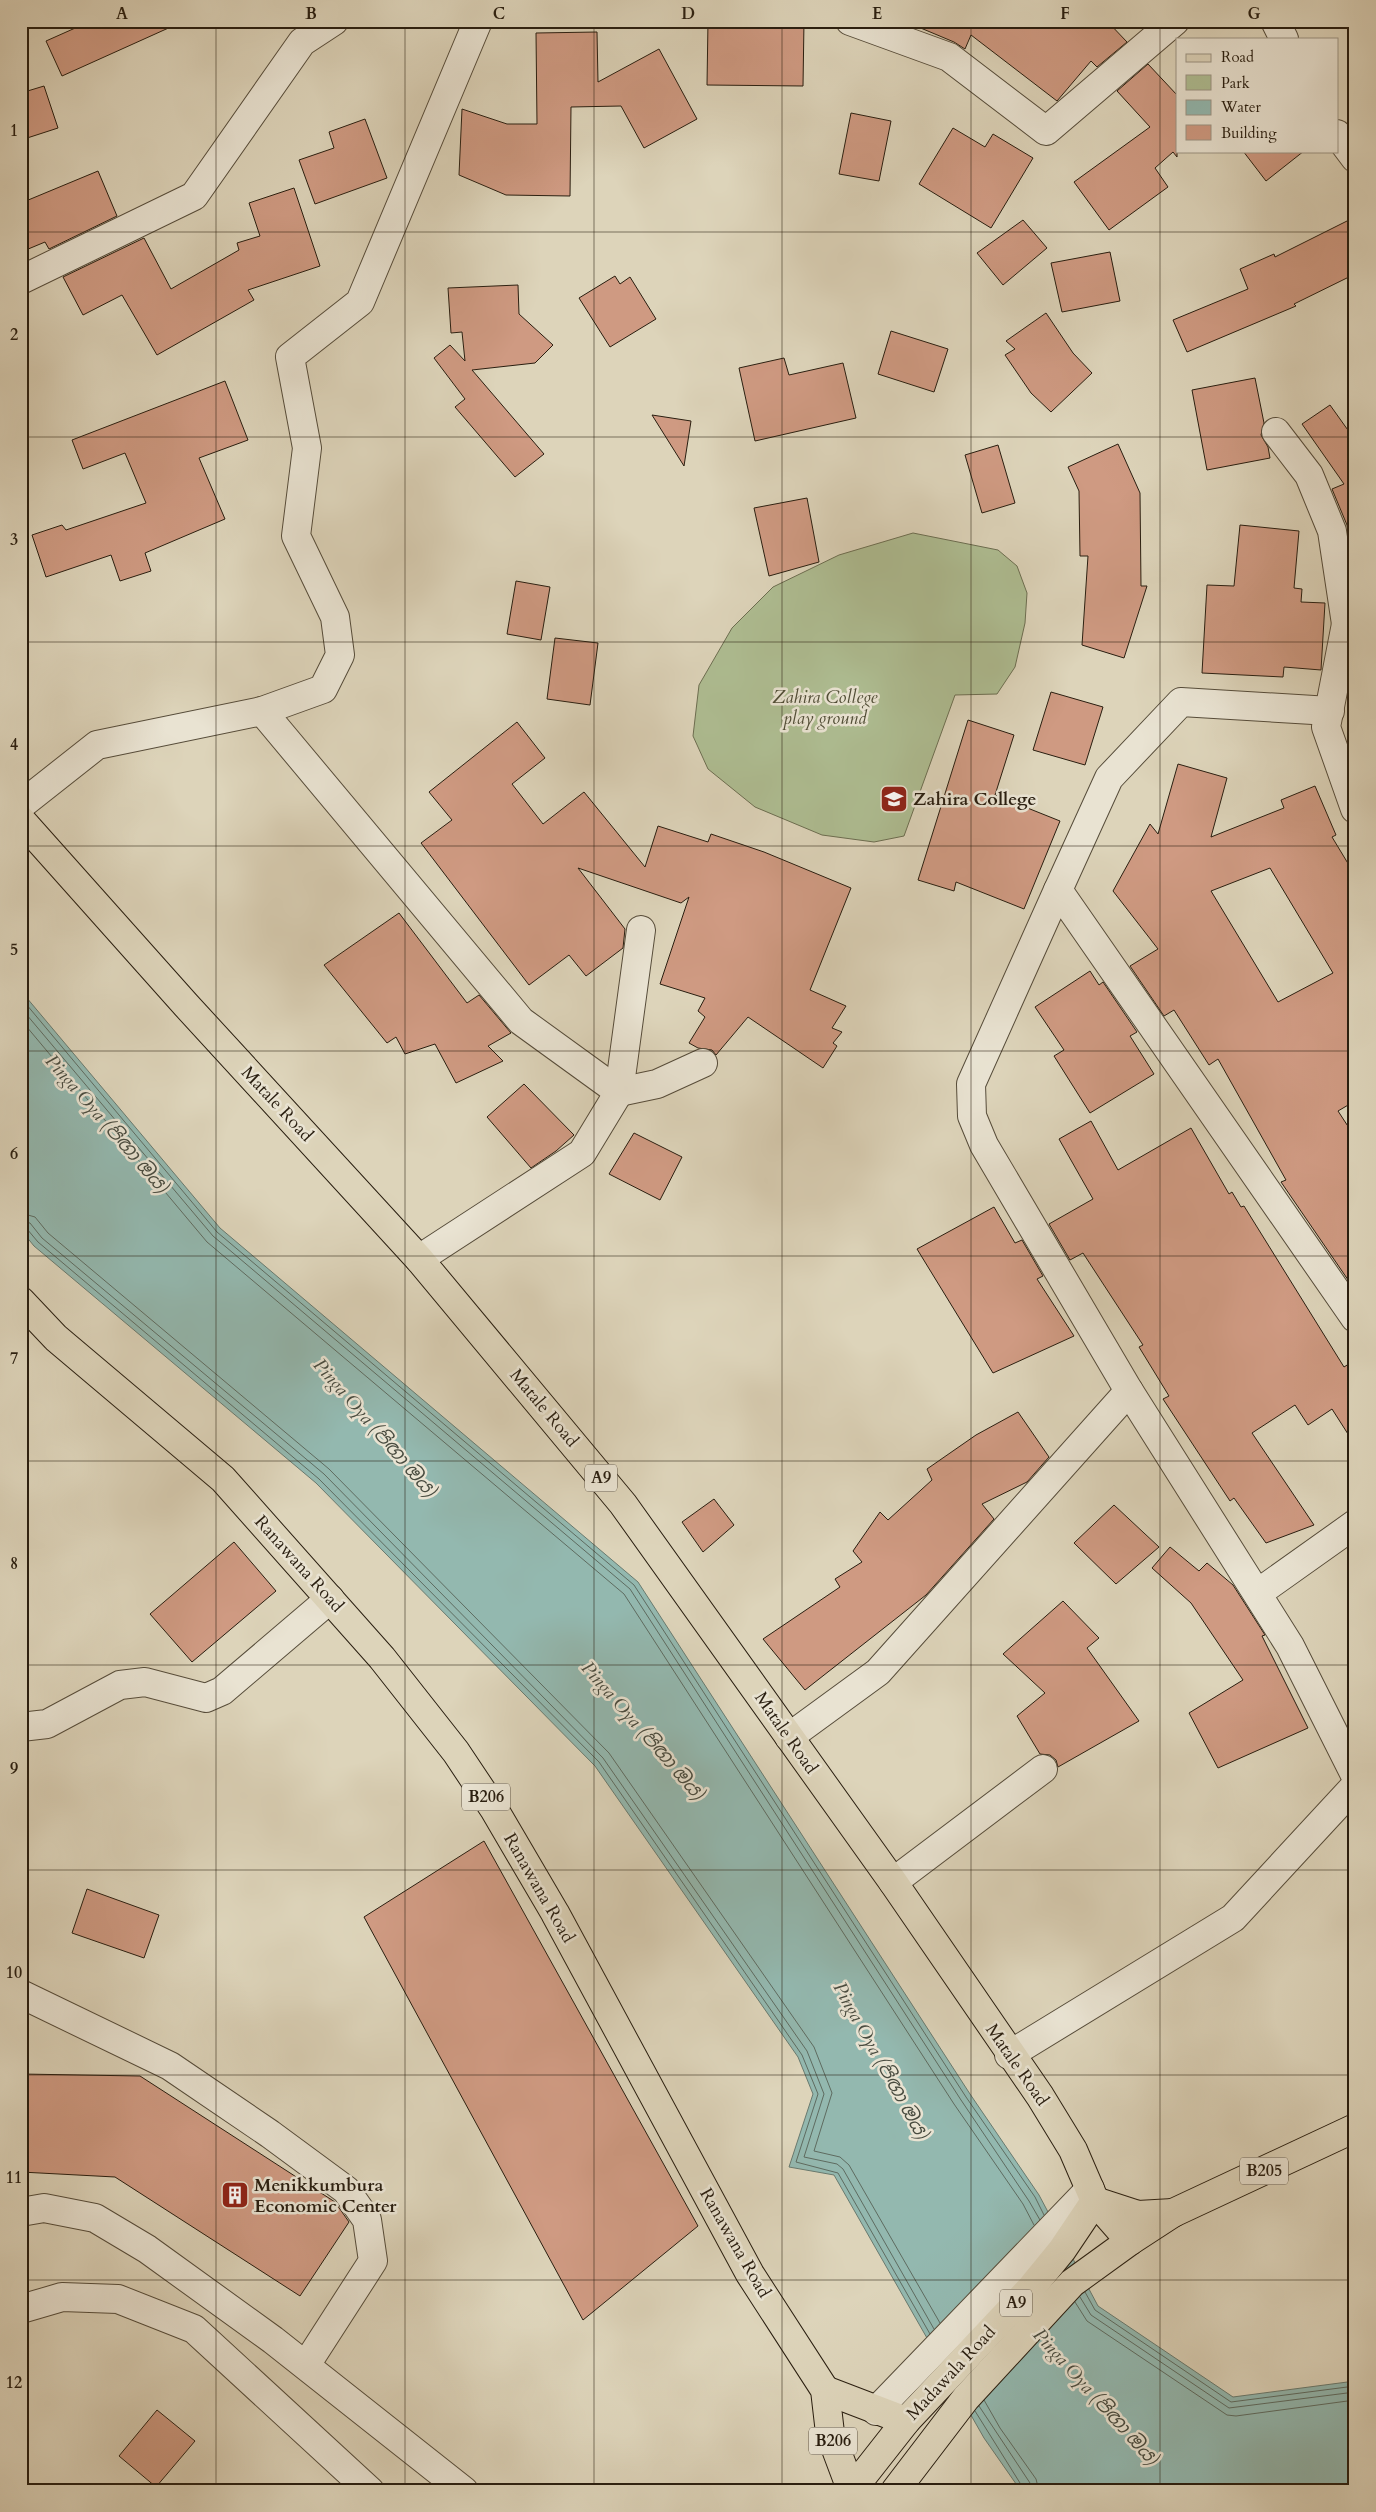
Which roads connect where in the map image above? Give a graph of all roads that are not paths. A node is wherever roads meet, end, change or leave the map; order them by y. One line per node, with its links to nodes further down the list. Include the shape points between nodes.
1 (334, 21): 9 (street, via 302,42 194,196)
2 (478, 21): 12 (street, via 360,302 290,357 307,448 296,536 335,617 340,655 323,690)
3 (850, 21): 4 (street, via 949,57 1046,131)
4 (1175, 21)
5 (1275, 21): 6 (street)
6 (1284, 38)
7 (1338, 135): 8 (street)
8 (1355, 158)
9 (21, 280)
10 (1276, 432): 11 (street, via 1309,475 1332,531)
11 (1350, 619): 13 (street)
12 (262, 711): 14 (street, via 97,745); 20 (street, via 521,1021)
13 (1330, 711): 15 (street, via 1326,727); 17 (street, via 1181,702 1109,778)
14 (21, 805)
15 (1355, 809)
16 (21, 820): 21 (main road, Matale Road / A9)
17 (1058, 890): 23 (street); 24 (street, via 971,1084 972,1116 984,1146)
18 (641, 930): 20 (street)
19 (703, 1063): 20 (street, via 657,1084)
20 (618, 1092): 21 (street, via 582,1154)
21 (419, 1259): 29 (main road, Matale Road / A9, via 623,1504)
22 (21, 1301): 27 (main road, Ranawana Road / B206, via 56,1338 223,1479)
23 (1355, 1318)
24 (1129, 1391): 26 (street); 29 (street, via 878,1672)
25 (1355, 1524): 26 (street)
26 (1258, 1594): 31 (street, via 1290,1646)
27 (330, 1599): 28 (street, via 222,1692 206,1698 145,1682 120,1684 47,1724); 44 (main road, Ranawana Road / B206, via 426,1712 494,1809 555,1912 750,2274)
28 (21, 1727)
29 (789, 1737): 33 (main road, Matale Road / A9)
30 (1043, 1769): 33 (street)
31 (1355, 1776)
32 (1355, 1786): 35 (street, via 1233,1918)
33 (894, 1882): 35 (main road, Matale Road / A9)
34 (21, 1994): 43 (street, via 170,2066 346,2190 367,2220 373,2261)
35 (1009, 2055): 37 (main road, Matale Road / A9, via 1040,2096 1073,2150)
36 (1355, 2128): 39 (main road, Madawala Road / B205)
37 (1093, 2195): 39 (main road, Madawala Road / B205, via 1138,2215); 40 (main road, Madawala Road / A9); 41 (main road, Matale Road)
38 (21, 2212): 43 (street, via 44,2208 95,2218 147,2249)
39 (1173, 2214): 41 (main road, Madawala Road / B205)
40 (1070, 2224): 45 (street); 46 (main road, Madawala Road / A9, via 1031,2288)
41 (1130, 2241): 47 (main road, Madawala Road / A9, via 1072,2283)
42 (21, 2309): 50 (street, via 62,2297 118,2299 194,2329)
43 (306, 2365): 51 (street)
44 (825, 2390): 45 (main road, B206); 49 (main road, B206, via 830,2433)
45 (876, 2411): 46 (main road, B206)
46 (906, 2421): 47 (main road); 49 (main road, Madawala Road / A9)
47 (940, 2430): 48 (main road, Madawala Road / A9)
48 (896, 2488): 49 (main road)
49 (851, 2490)
50 (370, 2491)
51 (464, 2491)

